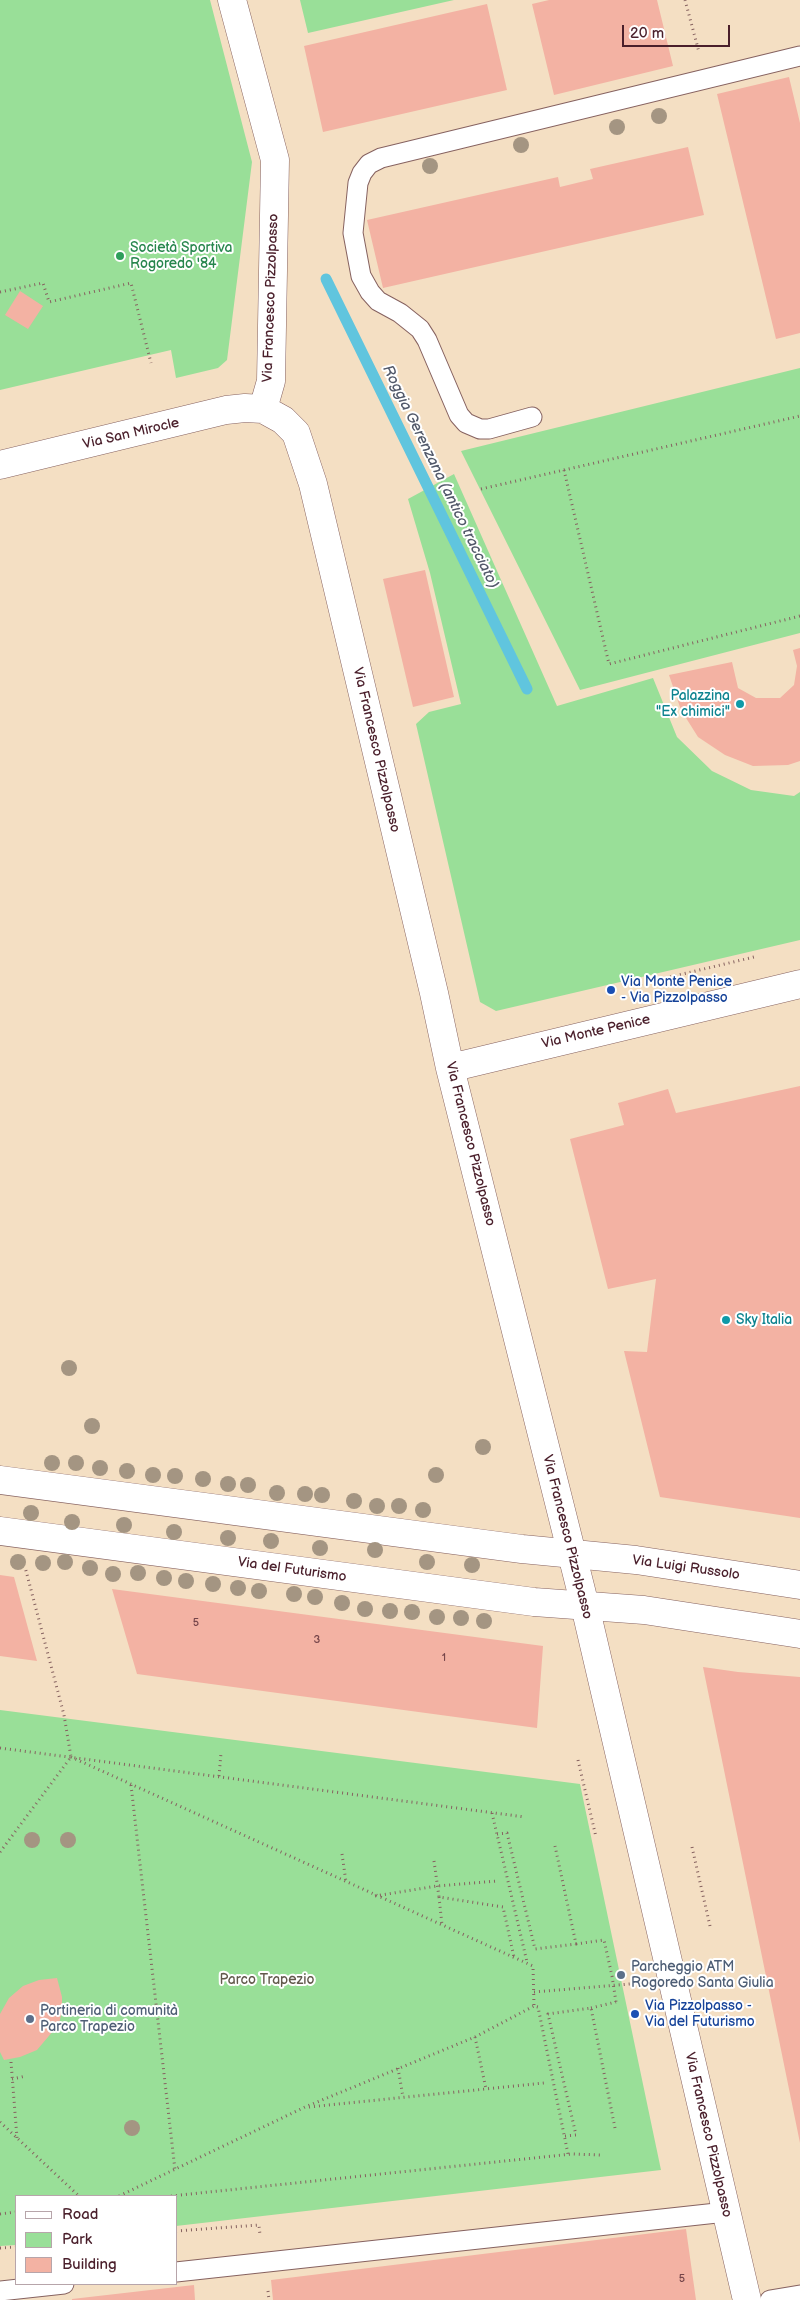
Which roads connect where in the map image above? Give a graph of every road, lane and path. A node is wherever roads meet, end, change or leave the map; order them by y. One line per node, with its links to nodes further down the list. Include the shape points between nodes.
1 (232, 0): 7 (street, Via Francesco Pizzolpasso, via 275,160 271,381)
2 (685, 0): 3 (path, via 699,52)
3 (708, 50)
4 (800, 56): 9 (lane, via 382,158 369,164 362,173 353,232 361,276 370,292 420,329 459,415 466,423 489,429)
5 (0, 292): 6 (path, via 43,283 49,302 132,282)
6 (151, 363)
7 (263, 409): 10 (street, Via San Mirocle, via 226,410); 17 (street, Via Francesco Pizzolpasso, via 296,433 306,461)
8 (800, 416): 11 (path)
9 (532, 417)
10 (0, 465)
11 (564, 470): 12 (path); 13 (path, via 609,664)
12 (481, 489)
13 (800, 616)
14 (754, 957): 15 (path)
15 (641, 984)
16 (800, 984): 17 (street, Via Monte Penice)
17 (450, 1068): 20 (street, Via Francesco Pizzolpasso)
18 (0, 1480): 20 (street)
19 (0, 1531): 23 (street, Via del Futurismo, via 534,1602)
20 (571, 1554): 22 (street, Via Luigi Russolo, via 636,1560); 23 (street, Via Francesco Pizzolpasso)
21 (26, 1569): 27 (path, via 64,1715)
22 (800, 1585)
23 (585, 1606): 24 (street, via 644,1610); 74 (street, Via Francesco Pizzolpasso)
24 (800, 1634)
25 (0, 1748): 27 (path)
26 (221, 1753): 29 (path)
27 (71, 1757): 29 (path); 30 (path); 37 (path)
28 (578, 1760): 34 (path)
29 (219, 1776): 31 (path)
30 (131, 1785): 41 (path); 69 (path)
31 (492, 1812): 32 (path); 33 (path)
32 (526, 1817)
33 (497, 1834): 47 (path, via 506,1833 535,1948); 49 (path)
34 (596, 1837)
35 (555, 1846): 47 (path)
36 (692, 1847): 46 (path)
37 (0, 1852)
38 (342, 1854): 41 (path)
39 (434, 1861): 42 (path)
40 (497, 1880): 42 (path)
41 (346, 1882): 43 (path)
42 (437, 1886): 43 (path); 44 (path)
43 (375, 1896): 45 (path)
44 (439, 1897): 45 (path); 48 (path, via 503,1907)
45 (442, 1925): 48 (path)
46 (710, 1926)
47 (576, 1944): 53 (path, bridge, via 604,1940 616,2002)
48 (514, 1957): 49 (path)
49 (527, 1963): 51 (path, via 533,1966)
50 (630, 1984): 51 (path)
51 (534, 1992): 52 (path)
52 (534, 2006): 54 (path); 65 (path, via 538,2007)
53 (591, 2008): 64 (path); 65 (path, via 548,2014 576,2135)
54 (475, 2037): 56 (path); 60 (path)
55 (11, 2062): 58 (path)
56 (398, 2068): 61 (path); 62 (path)
57 (26, 2076): 58 (path)
58 (12, 2079): 66 (path)
59 (544, 2084): 60 (path)
60 (486, 2089): 61 (path)
61 (403, 2098): 62 (path)
62 (305, 2107): 69 (path)
63 (0, 2122): 66 (path)
64 (615, 2128)
65 (565, 2136): 67 (path)
66 (18, 2138): 70 (path)
67 (568, 2154): 68 (path); 72 (path)
68 (601, 2154)
69 (175, 2170): 71 (path)
70 (78, 2195)
71 (122, 2195)
72 (178, 2195)
73 (15, 2212): 75 (path)
74 (726, 2212): 80 (lane); 84 (street, Via Francesco Pizzolpasso)
75 (0, 2214)
76 (259, 2225): 77 (path)
77 (178, 2231)
78 (15, 2247): 79 (path)
79 (0, 2248)
80 (178, 2272)
81 (55, 2285): 82 (lane)
82 (0, 2291)
83 (800, 2295): 85 (lane)
84 (747, 2300)
85 (770, 2300)

